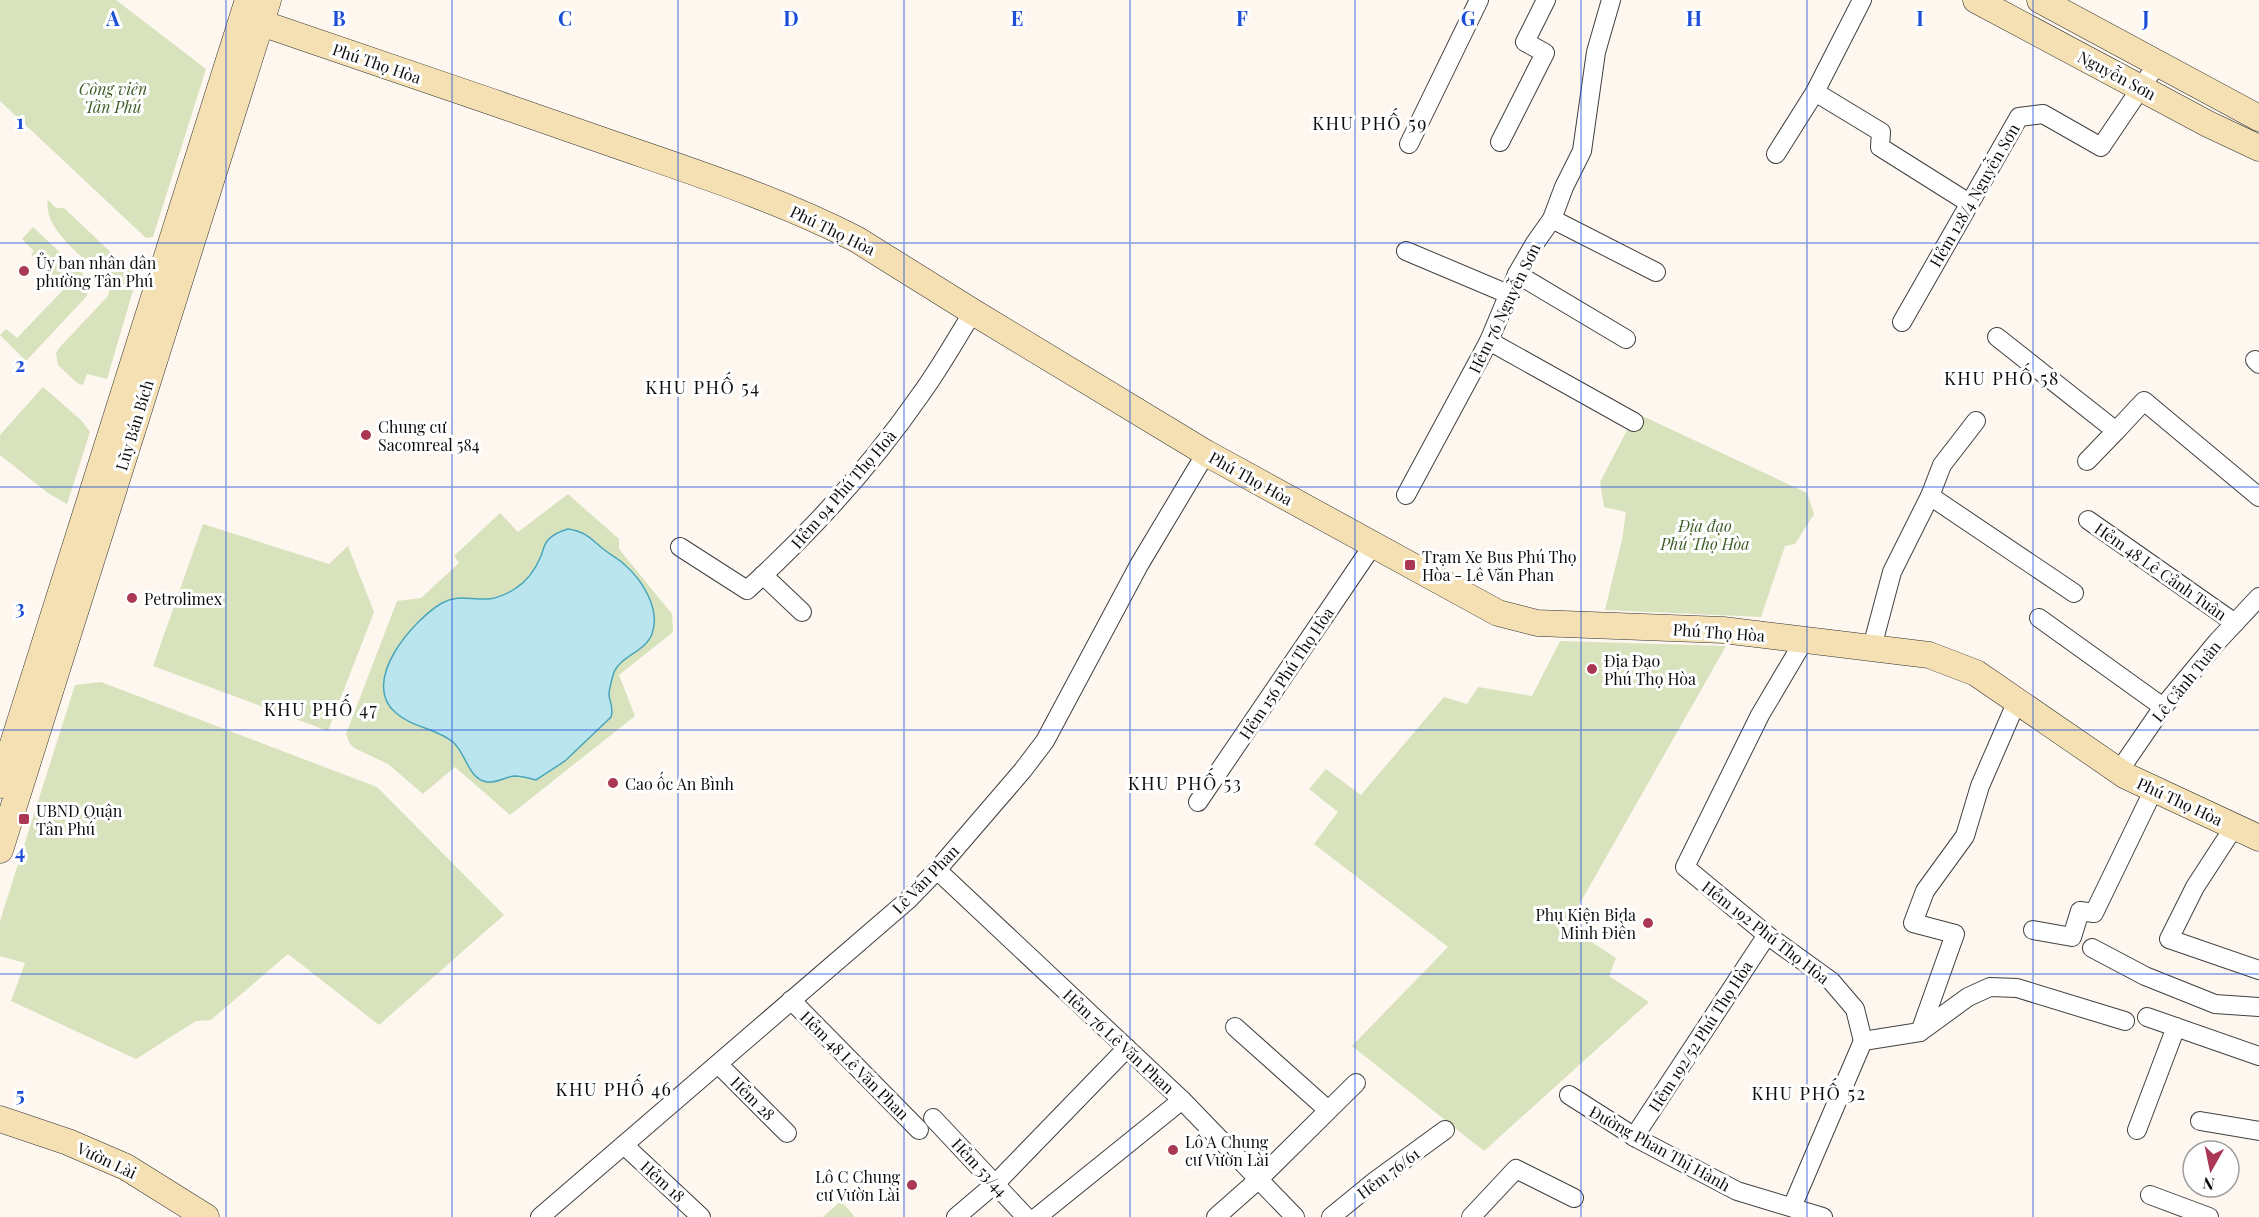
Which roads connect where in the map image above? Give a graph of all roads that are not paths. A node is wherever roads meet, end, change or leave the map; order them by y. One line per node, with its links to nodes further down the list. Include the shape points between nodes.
1 (248, 0): 50 (street, Lũy Bán Bích)
2 (1479, 0): 14 (street)
3 (1546, 0): 13 (street, via 1525,42 1545,53)
4 (1611, 0): 18 (street, Hẻm 76 Nguyễn Sơn, via 1596,52 1582,151)
5 (1862, 0): 11 (street)
6 (1976, 0): 10 (street, Nguyễn Sơn)
7 (2040, 0): 9 (street, Nguyễn Sơn)
8 (265, 11): 23 (street, Phú Thọ Hòa, via 786,207 856,239); 55 (street, Lũy Bán Bích)
9 (2157, 64): 10 (street); 12 (street, Nguyễn Sơn)
10 (2142, 88): 15 (street, Nguyễn Sơn); 17 (street, Hẻm 128/4 Nguyễn Sơn, via 2101,147 2043,114 2019,117)
11 (1815, 92): 16 (street); 17 (street, via 1881,132 1880,147)
12 (2259, 118)
13 (1500, 142)
14 (1409, 144)
15 (2259, 148)
16 (1776, 154)
17 (1969, 203): 24 (street, Hẻm 128/4 Nguyễn Sơn)
18 (1552, 219): 20 (street); 21 (street, Hẻm 76 Nguyễn Sơn)
19 (1406, 251): 22 (street)
20 (1656, 272)
21 (1517, 274): 22 (street, Hẻm 76 Nguyễn Sơn); 26 (street)
22 (1508, 294): 27 (street, Hẻm 76 Nguyễn Sơn)
23 (973, 312): 31 (street, Phú Thọ Hòa); 39 (street, Hẻm 94 Phú Thọ Hoà, via 892,435 799,542)
24 (1902, 322)
25 (1997, 338): 30 (street)
26 (1626, 339)
27 (1489, 341): 29 (street); 33 (street, Hẻm 76 Nguyễn Sơn)
28 (1976, 421): 34 (street, via 1942,465)
29 (1634, 422)
30 (2116, 431): 32 (street); 35 (street, via 2144,400)
31 (1206, 453): 37 (street, Phú Thọ Hòa); 56 (street, Lê Văn Phan, via 1139,565 1045,741)
32 (2087, 461)
33 (1406, 495)
34 (1930, 496): 40 (street); 46 (street, via 1892,572)
35 (2259, 498)
36 (2088, 520): 44 (street, Hẻm 48 Lê Cảnh Tuân)
37 (1373, 545): 45 (street, Phú Thọ Hòa, via 1498,613 1529,622 1700,628); 52 (street, Hẻm 156 Phú Thọ Hòa)
38 (680, 547): 39 (street, Hẻm 94 Phú Thọ Hoà, via 747,590)
39 (764, 575): 42 (street)
40 (2074, 593)
41 (2259, 597): 44 (street, Lê Cảnh Tuân)
42 (802, 612)
43 (2039, 618): 48 (street)
44 (2235, 623): 48 (street, Lê Cảnh Tuân)
45 (1805, 639): 46 (street, Phú Thọ Hòa); 58 (street, Hẻm 192 Phú Thọ Hòa, via 1760,715 1685,867)
46 (1872, 647): 47 (street, Phú Thọ Hòa, via 1929,655 1976,673)
47 (2017, 701): 49 (street, Phú Thọ Hòa); 67 (street, via 1980,786 1965,836 1925,891 1913,923 1955,934)
48 (2163, 707): 49 (street, Lê Cảnh Tuân)
49 (2119, 771): 51 (street, Phú Thọ Hòa)
50 (0, 785)
51 (2154, 789): 53 (street, Phú Thọ Hòa); 57 (street, via 2094,913 2080,910 2072,937)
52 (1198, 802)
53 (2235, 826): 54 (street, Phú Thọ Hòa); 60 (street, via 2195,887 2169,939)
54 (2259, 838)
55 (0, 850)
56 (937, 870): 61 (street, Lê Văn Phan, via 908,900); 69 (street, Hẻm 76 Lê Văn Phan)
57 (2033, 930)
58 (1767, 935): 68 (street, Hẻm 192 Phú Thọ Hòa, via 1831,981 1855,1009); 83 (street, Hẻm 192/52 Phú Thọ Hòa)
59 (2092, 948): 62 (street, via 2145,976 2215,1004)
60 (2259, 970)
61 (791, 1000): 71 (street, Lê Văn Phan); 78 (street, Hẻm 48 Lê Văn Phan)
62 (2259, 1007)
63 (2147, 1017): 66 (street)
64 (2125, 1021): 67 (street, via 2017,988 1990,987 1968,997)
65 (1235, 1027): 75 (street)
66 (2176, 1027): 70 (street); 80 (street)
67 (1920, 1032): 68 (street)
68 (1863, 1041): 89 (street)
69 (1127, 1048): 74 (street, Hẻm 76 Lê Văn Phan); 86 (street)
70 (2259, 1056)
71 (718, 1064): 82 (street, Hẻm 28); 84 (street, Lê Văn Phan)
72 (1356, 1083): 75 (street)
73 (1569, 1095): 83 (street, Đường Phan Thị Hành)
74 (1182, 1100): 85 (street, Hẻm 76 Lê Văn Phan); 95 (street)
75 (1328, 1110): 85 (street)
76 (0, 1119): 90 (street, Vườn Lài, via 116,1162)
77 (2200, 1121): 81 (street)
78 (926, 1124): 86 (street, Hẻm 53/44)
79 (1445, 1130): 98 (street, Hẻm 76/61)
80 (2137, 1130)
81 (2259, 1131)
82 (787, 1133)
83 (1634, 1137): 89 (street, Đường Phan Thị Hành, via 1737,1191)
84 (624, 1145): 91 (street, Lê Văn Phan); 92 (street, Hẻm 18)
85 (1259, 1179): 96 (street); 97 (street, Hẻm 76 Lê Văn Phan)
86 (996, 1183): 93 (street); 94 (street, Hẻm 53/44)
87 (2150, 1195): 101 (street)
88 (1574, 1198): 99 (street, via 1516,1168)
89 (1792, 1207): 100 (street, Đường Phan Thị Hành)
90 (206, 1217)
91 (540, 1217)
92 (701, 1217)
93 (956, 1217)
94 (1026, 1217)
95 (1037, 1217)
96 (1216, 1217)
97 (1295, 1217)
98 (1331, 1217)
99 (1471, 1217)
100 (1823, 1217)
101 (2209, 1217)

